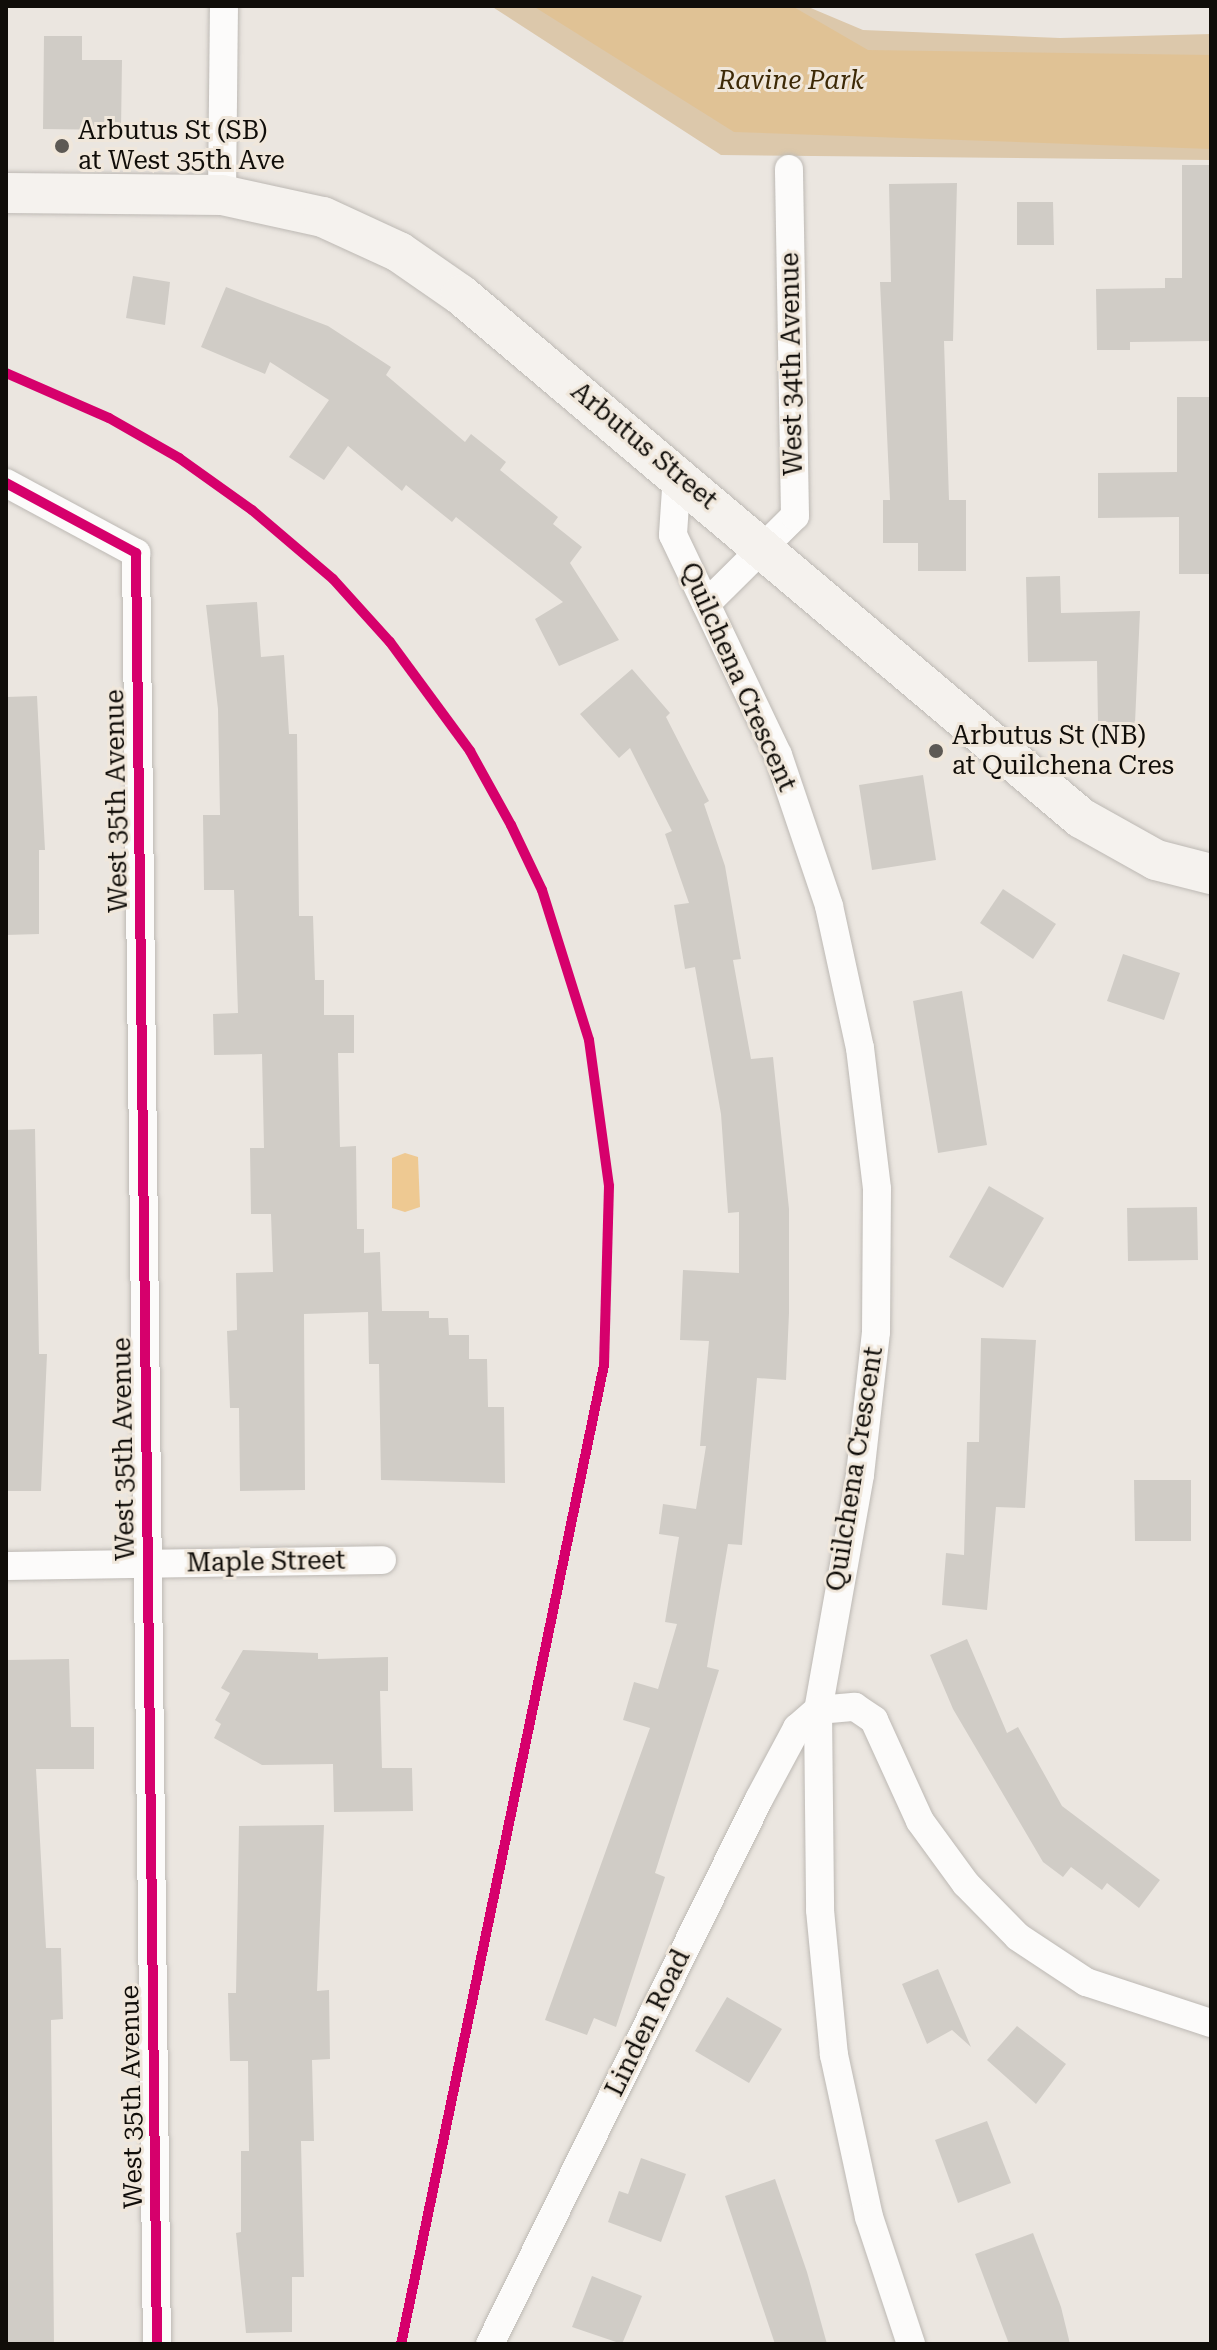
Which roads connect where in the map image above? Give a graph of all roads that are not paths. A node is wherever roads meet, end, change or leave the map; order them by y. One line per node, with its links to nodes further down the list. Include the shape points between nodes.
1 (224, 6): 4 (street)
2 (789, 169): 7 (street, West 34th Avenue, via 795,516)
3 (6, 193): 4 (main road, Arbutus Street)
4 (222, 195): 5 (main road, Arbutus Street, via 323,217 399,252 461,295)
5 (677, 474): 7 (main road, Arbutus Street); 8 (street, Quilchena Crescent, via 673,535)
6 (6, 483): 11 (street, West 35th Avenue, via 136,553)
7 (764, 546): 8 (street, West 34th Avenue); 9 (main road, Arbutus Street, via 1081,818 1156,860)
8 (706, 604): 13 (street, Quilchena Crescent, via 778,755 829,906 860,1048 877,1189 874,1346 860,1475)
9 (1211, 874)
10 (382, 1560): 11 (street, Maple Street)
11 (147, 1563): 12 (street, Maple Street); 15 (street, West 35th Avenue)
12 (6, 1566)
13 (818, 1710): 14 (street, via 855,1707 874,1720 920,1821 966,1884 1018,1937 1086,1982); 16 (street, Linden Road, via 797,1728 759,1799); 17 (street, Quilchena Crescent, via 820,1910 834,2055 869,2217)
14 (1211, 2023)
15 (157, 2344)
16 (490, 2344)
17 (911, 2344)

